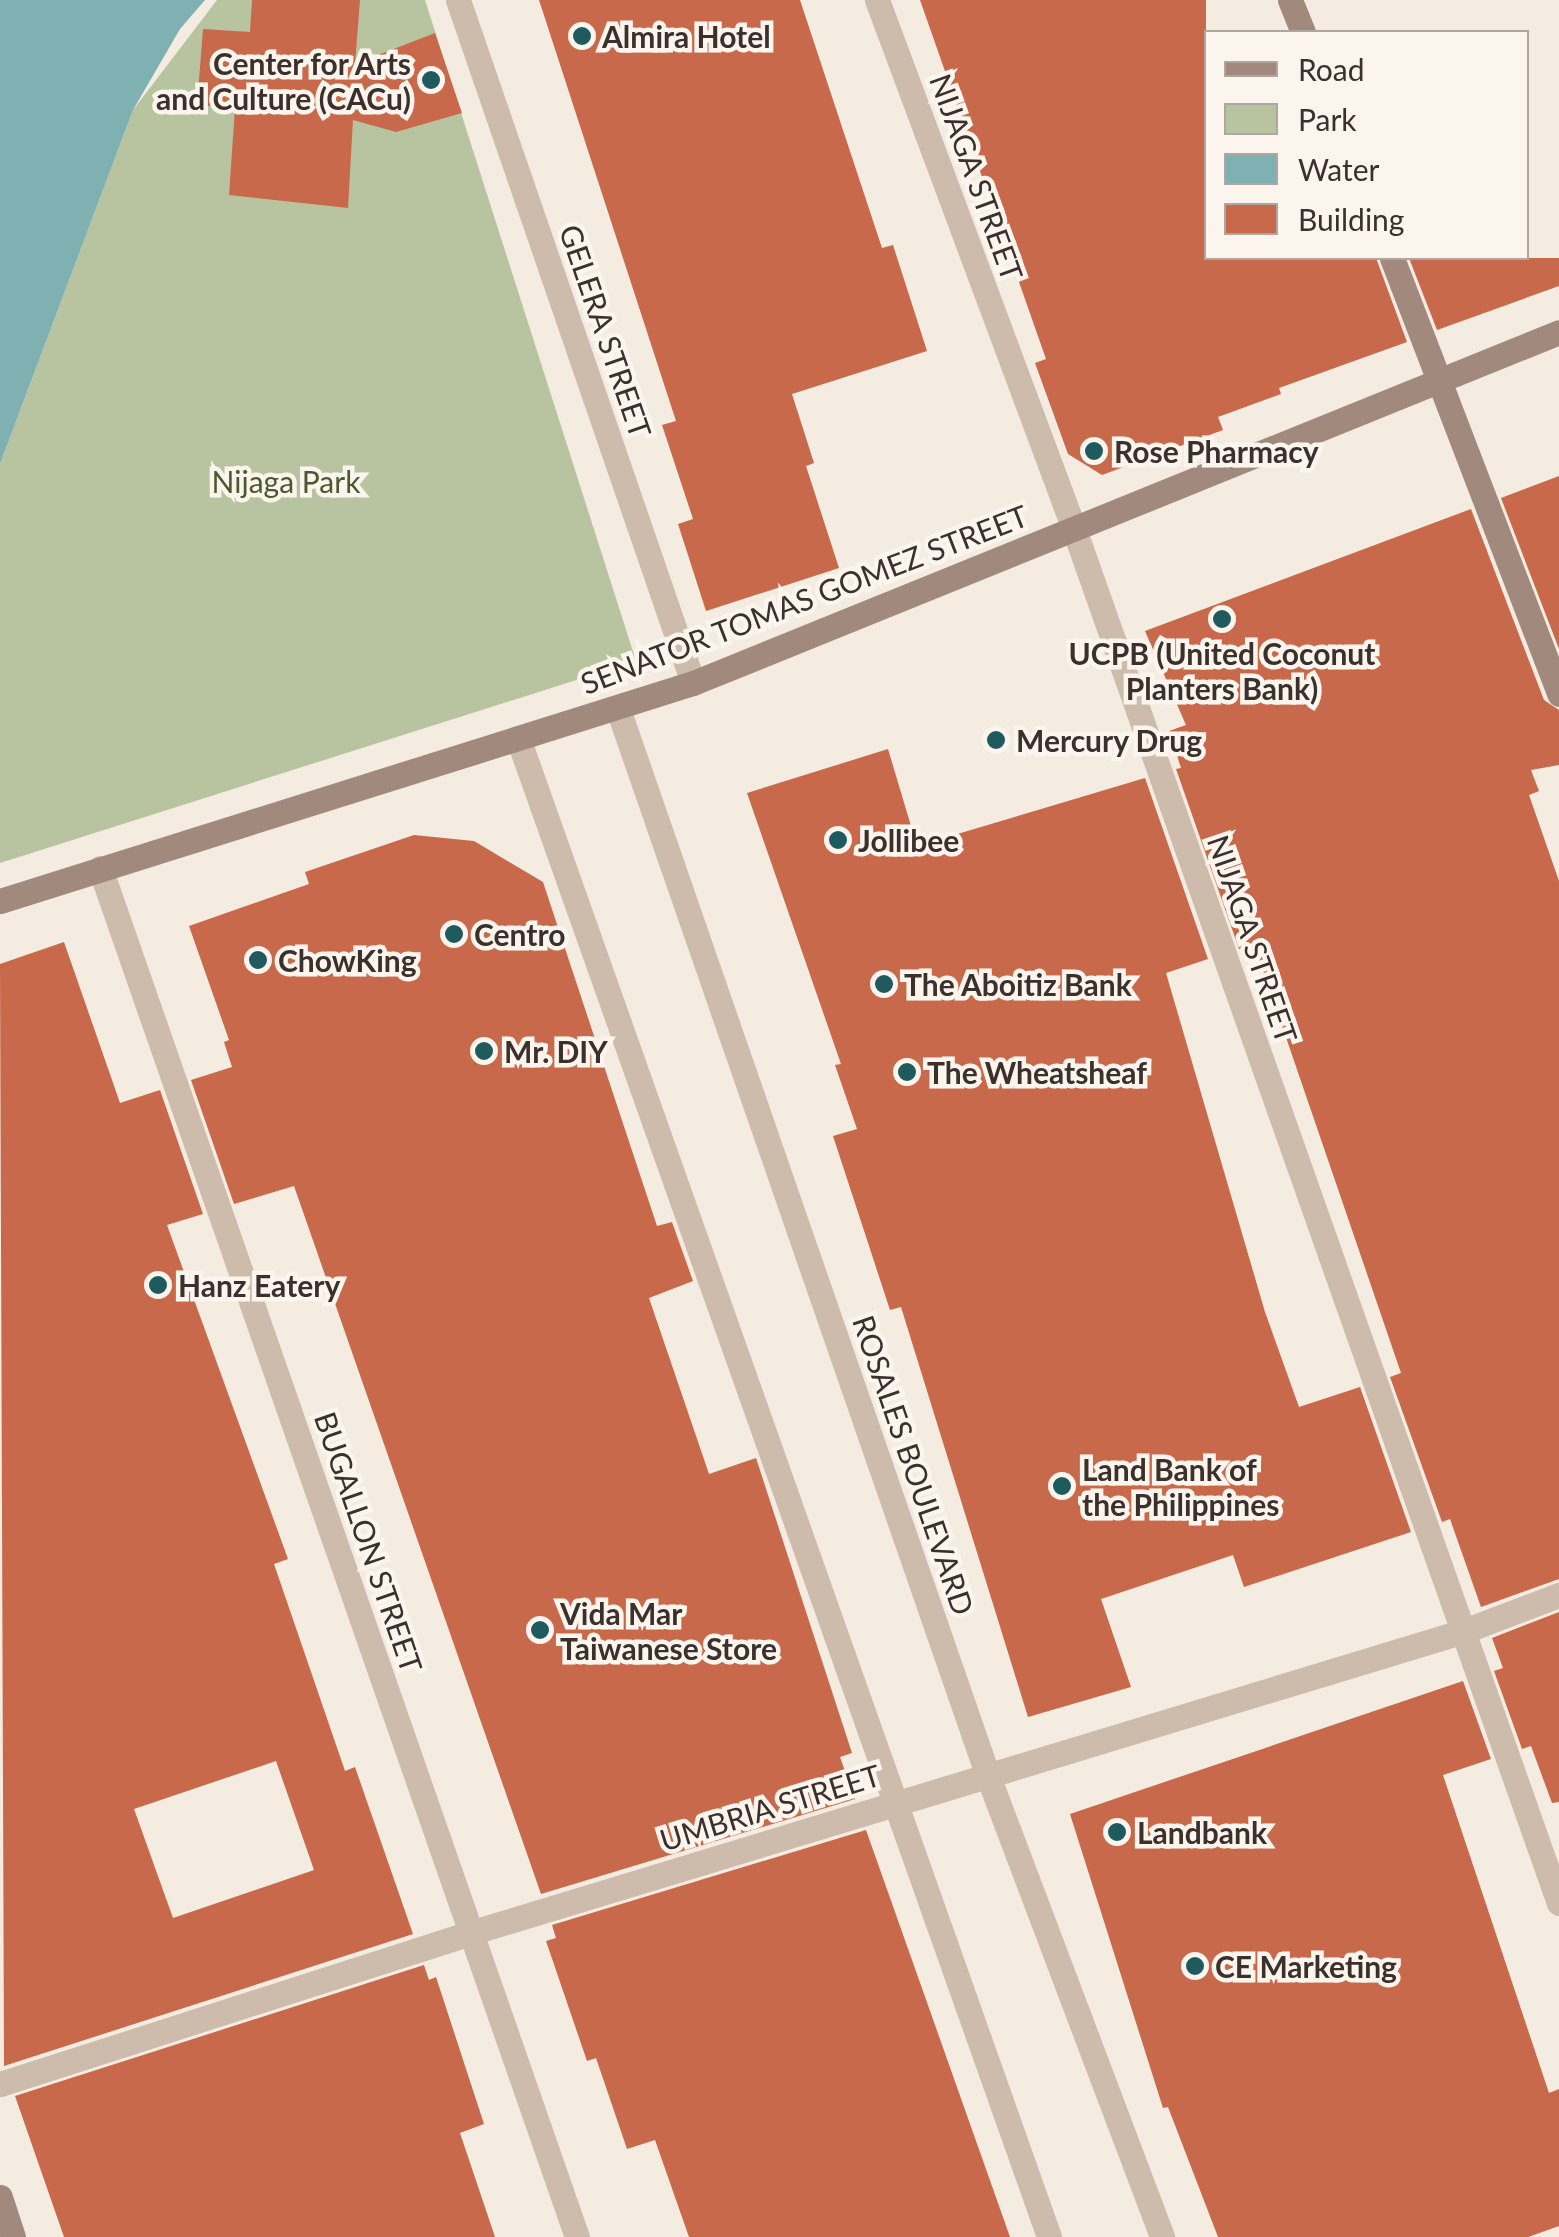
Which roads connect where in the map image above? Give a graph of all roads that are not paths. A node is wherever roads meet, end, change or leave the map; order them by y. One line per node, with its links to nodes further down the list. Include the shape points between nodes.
1 (458, 0): 9 (street, GELERA STREET)
2 (876, 0): 8 (street, NIJAGA STREET)
3 (1290, 0): 4 (main road)
4 (1302, 30)
5 (1393, 260): 7 (main road)
6 (1559, 332): 7 (main road, SENATOR TOMAS GOMEZ STREET)
7 (1441, 380): 8 (main road, SENATOR TOMAS GOMEZ STREET); 10 (main road)
8 (1074, 529): 9 (main road, SENATOR TOMAS GOMEZ STREET); 16 (street, NIJAGA STREET)
9 (693, 683): 11 (main road, SENATOR TOMAS GOMEZ STREET)
10 (1559, 694)
11 (618, 710): 12 (main road, SENATOR TOMAS GOMEZ STREET); 17 (street, ROSALES BOULEVARD)
12 (518, 738): 13 (main road, SENATOR TOMAS GOMEZ STREET); 18 (street)
13 (100, 868): 14 (main road, SENATOR TOMAS GOMEZ STREET); 20 (street, BUGALLON STREET)
14 (0, 901)
15 (1559, 1595): 16 (street, UMBRIA STREET)
16 (1464, 1630): 17 (street, UMBRIA STREET); 19 (street, NIJAGA STREET)
17 (988, 1776): 18 (street, UMBRIA STREET); 26 (street, ROSALES BOULEVARD)
18 (892, 1804): 20 (street, UMBRIA STREET); 25 (street)
19 (1559, 1903)
20 (470, 1933): 21 (street, UMBRIA STREET); 24 (street, BUGALLON STREET)
21 (0, 2084)
22 (0, 2197): 23 (main road)
23 (14, 2237)
24 (578, 2237)
25 (1049, 2237)
26 (1162, 2237)

